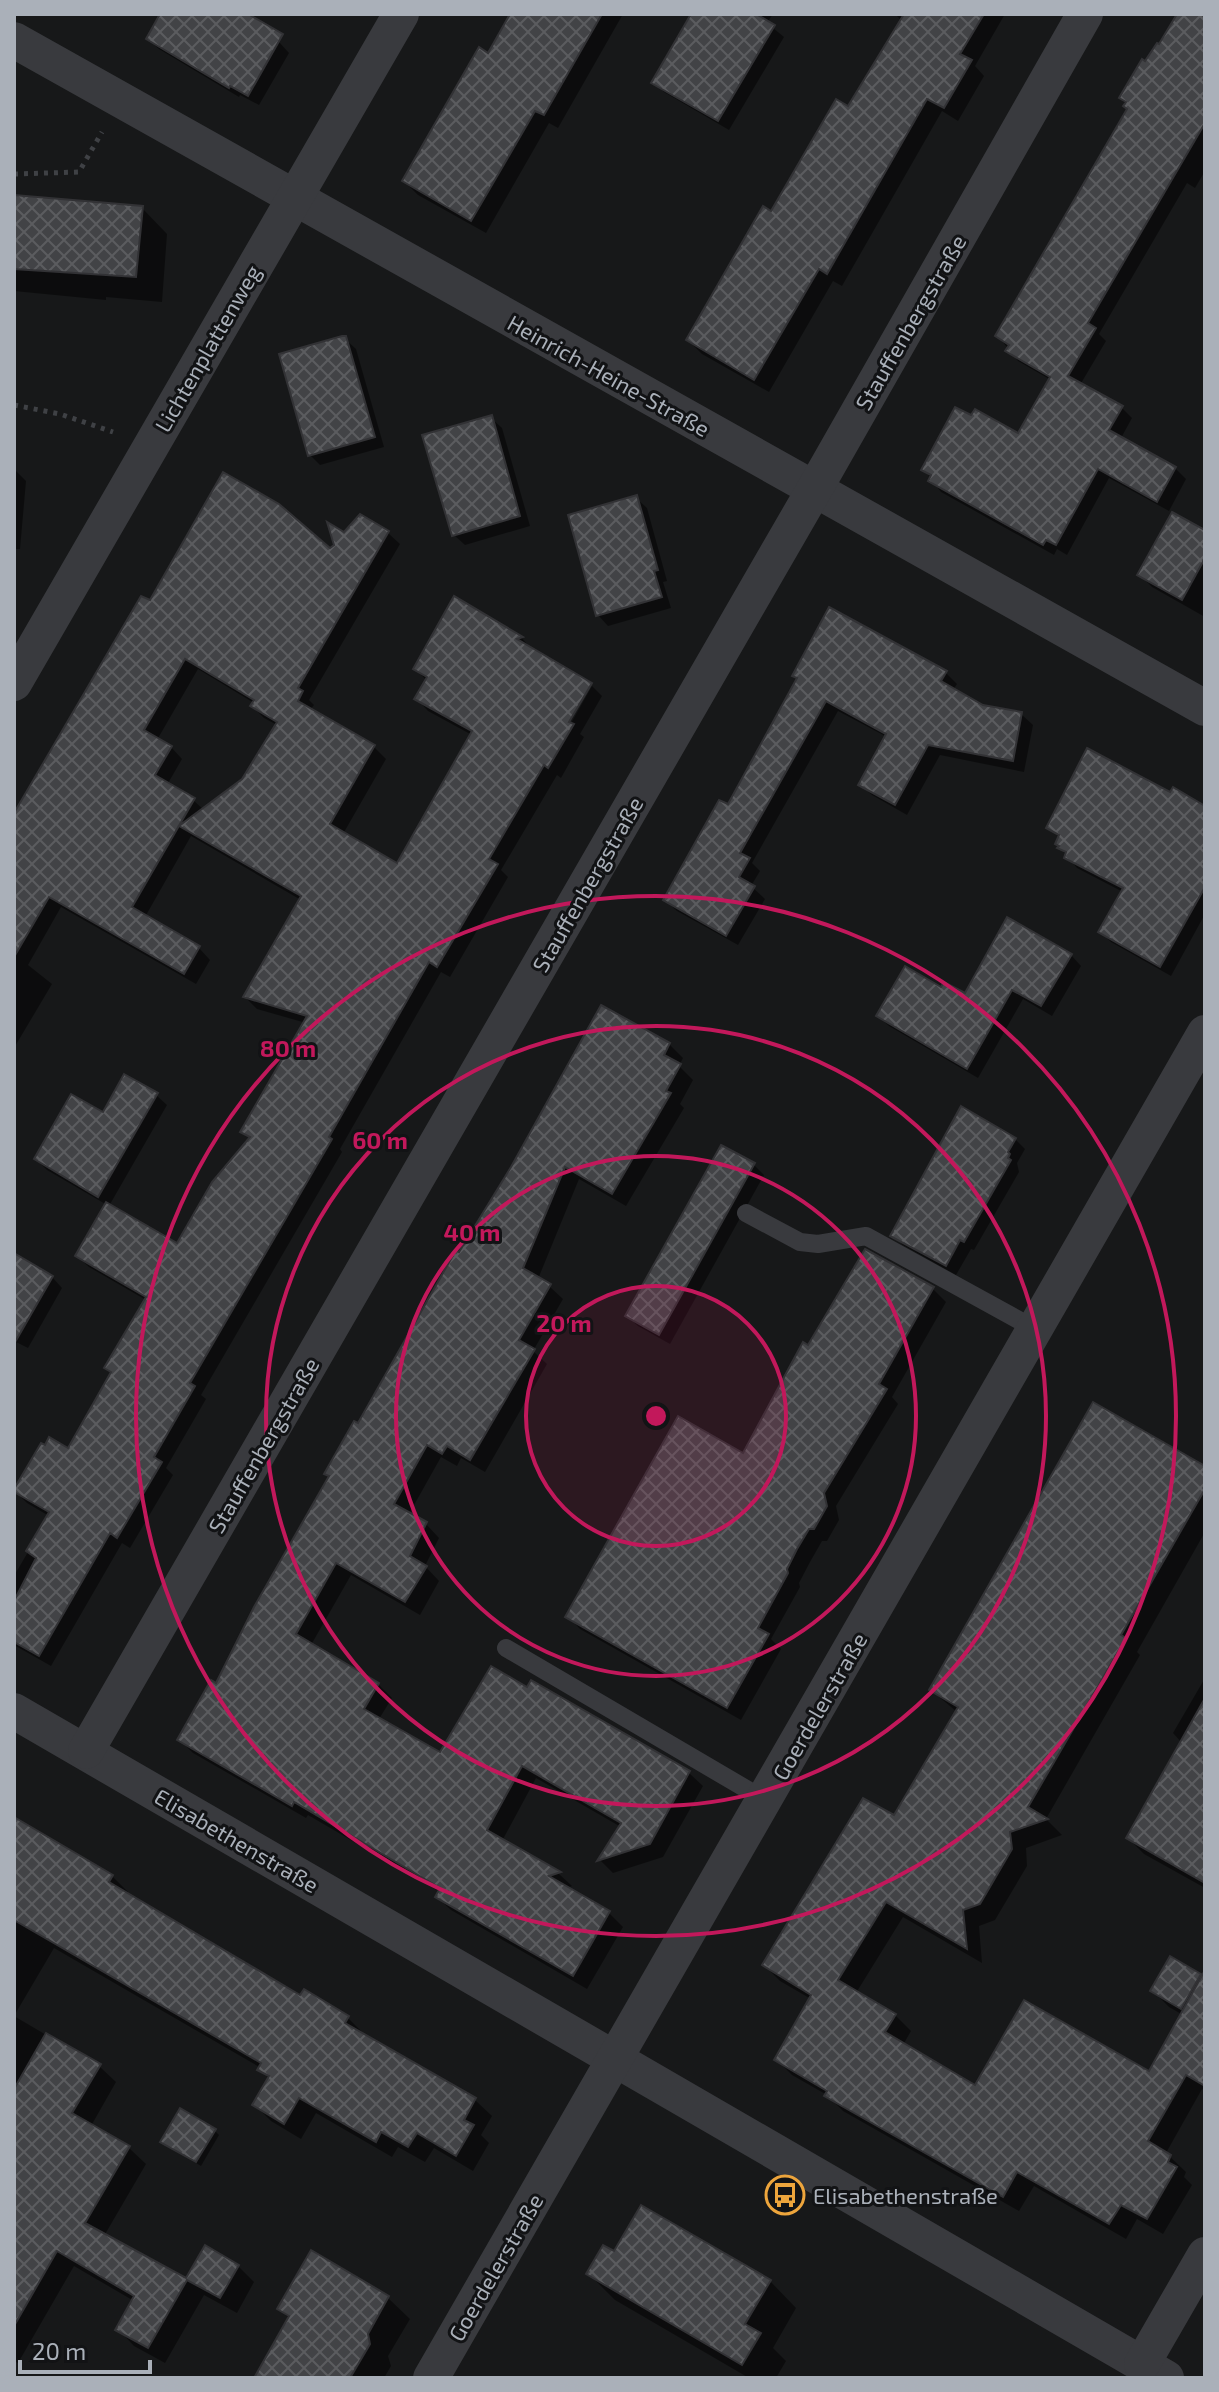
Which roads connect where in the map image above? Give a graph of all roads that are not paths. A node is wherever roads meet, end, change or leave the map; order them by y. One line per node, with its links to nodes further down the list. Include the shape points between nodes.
1 (401, 14): 4 (street, Lichtenplattenweg)
2 (1085, 14): 5 (street, Stauffenbergstraße)
3 (14, 40): 4 (street, Heinrich-Heine-Straße)
4 (293, 198): 5 (street, Heinrich-Heine-Straße); 6 (street, Lichtenplattenweg)
5 (814, 490): 7 (street, Heinrich-Heine-Straße); 13 (street, Stauffenbergstraße)
6 (14, 683)
7 (1205, 708)
8 (1205, 1033): 10 (street, Goerdelerstraße)
9 (746, 1213): 10 (lane, via 800,1242 866,1236)
10 (1035, 1329): 14 (street, Goerdelerstraße)
11 (506, 1648): 14 (lane)
12 (14, 1711): 13 (street, Elisabethenstraße)
13 (86, 1751): 15 (street, Elisabethenstraße)
14 (765, 1800): 15 (street, Goerdelerstraße)
15 (615, 2061): 17 (street, Elisabethenstraße); 18 (street, Goerdelerstraße)
16 (1205, 2255): 17 (street)
17 (1154, 2371)
18 (431, 2378)

